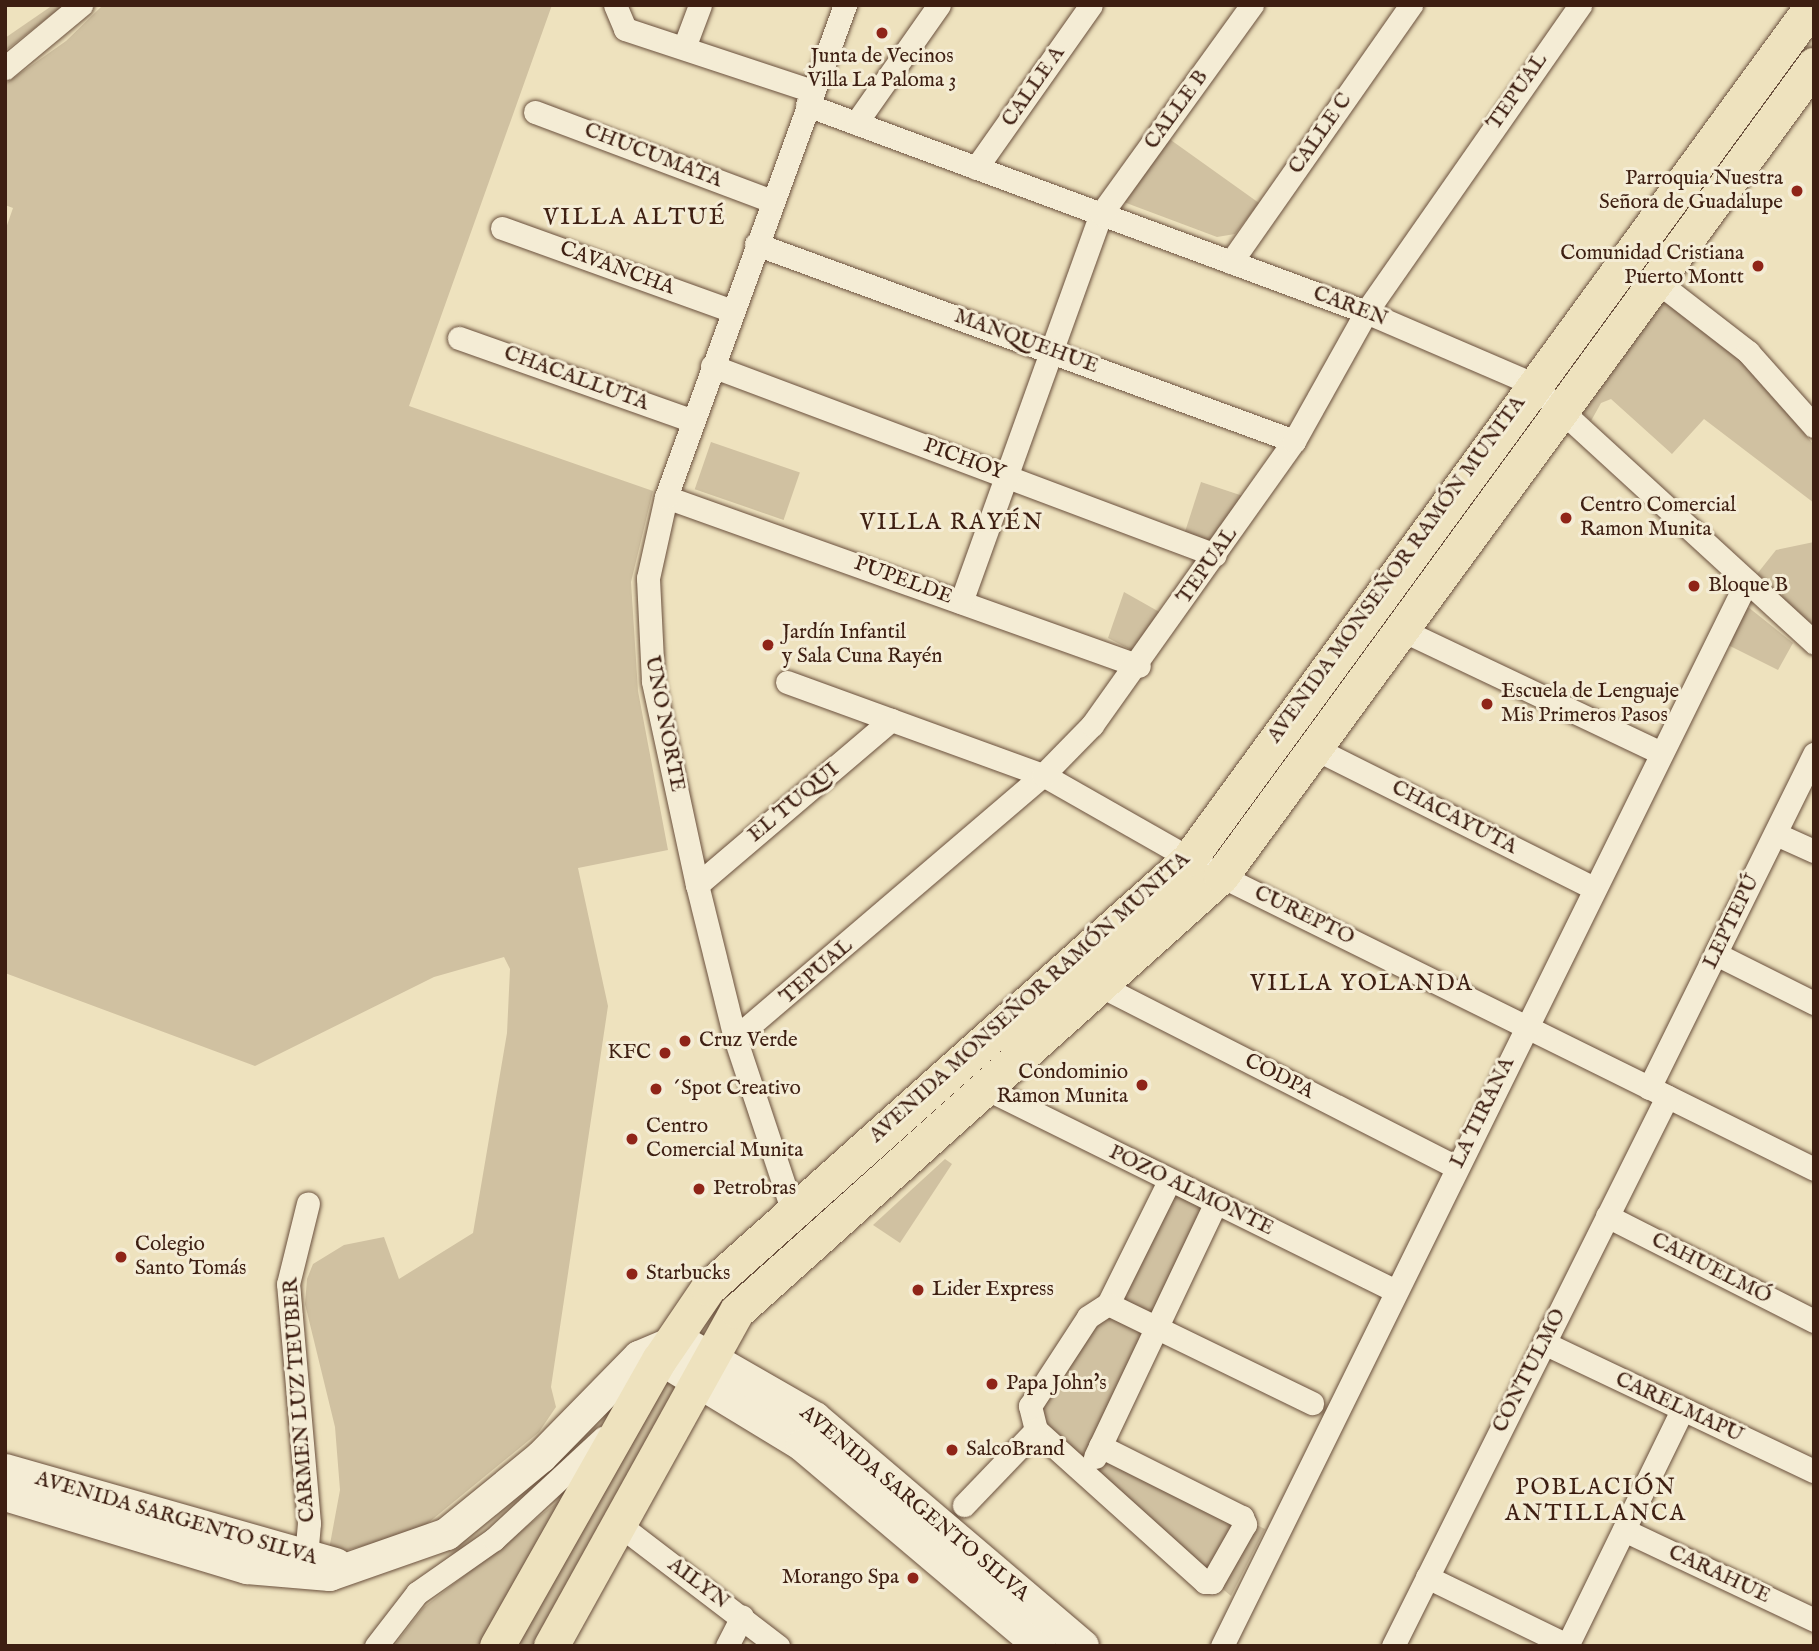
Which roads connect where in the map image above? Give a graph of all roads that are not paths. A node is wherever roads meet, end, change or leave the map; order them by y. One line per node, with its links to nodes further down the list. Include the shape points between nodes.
1 (80, 5): 14 (street)
2 (615, 5): 12 (street, CAREN, via 625,29)
3 (700, 5): 12 (street)
4 (845, 5): 15 (street, UNO NORTE)
5 (939, 5): 17 (street)
6 (1091, 5): 18 (street, CALLE A)
7 (1252, 5): 20 (street, CALLE B)
8 (1411, 5): 23 (street, CALLE C)
9 (1580, 5): 26 (street, TEPUAL)
10 (1813, 5): 11 (main road, AVENIDA MONSEÑOR RAMÓN MUNITA)
11 (1784, 45): 13 (street); 30 (main road, AVENIDA MONSEÑOR RAMÓN MUNITA)
12 (685, 46): 15 (street, CAREN)
13 (1813, 67): 24 (main road, AVENIDA MONSEÑOR RAMÓN MUNITA)
14 (5, 68)
15 (810, 98): 17 (street, CAREN); 19 (street, UNO NORTE)
16 (535, 112): 19 (street, CHUCUMATA)
17 (856, 123): 18 (street, CAREN)
18 (976, 168): 20 (street, CAREN)
19 (772, 201): 22 (street, UNO NORTE)
20 (1101, 214): 23 (street, CAREN); 28 (street, CALLE B)
21 (502, 228): 25 (street, CAVANCHA)
22 (756, 244): 25 (street, UNO NORTE); 28 (street, MANQUEHUE)
23 (1231, 262): 26 (street, CAREN)
24 (1655, 280): 31 (main road, AVENIDA MONSEÑOR RAMÓN MUNITA); 33 (street, via 1748,352)
25 (732, 311): 29 (street, UNO NORTE)
26 (1366, 312): 30 (street, CAREN); 34 (street, TEPUAL)
27 (459, 338): 32 (street, CHACALLUTA)
28 (1051, 351): 34 (street, MANQUEHUE); 35 (street, CALLE B)
29 (712, 366): 32 (street, UNO NORTE); 35 (street, PICHOY)
30 (1531, 383): 31 (street, CAREN); 51 (main road, AVENIDA MONSEÑOR RAMÓN MUNITA)
31 (1560, 408): 38 (street, CAREN); 40 (main road, AVENIDA MONSEÑOR RAMÓN MUNITA)
32 (693, 421): 36 (street, UNO NORTE)
33 (1814, 426)
34 (1294, 441): 37 (street, TEPUAL)
35 (1006, 475): 37 (street, PICHOY); 39 (street, CALLE B)
36 (666, 498): 39 (street, PUPELDE); 53 (street, UNO NORTE, via 648,578 648,631)
37 (1215, 555): 42 (street, TEPUAL)
38 (1747, 581): 41 (street, CAREN); 46 (street, LA TIRANA)
39 (961, 601): 42 (street, PUPELDE)
40 (1400, 629): 45 (main road, AVENIDA MONSEÑOR RAMÓN MUNITA); 46 (street)
41 (1814, 642)
42 (1139, 666): 48 (street, TEPUAL)
43 (787, 682): 44 (street, CUREPTO)
44 (891, 720): 48 (street, CUREPTO); 53 (street, EL TUQUI)
45 (1314, 748): 52 (main road, AVENIDA MONSEÑOR RAMÓN MUNITA); 54 (street, CHACAYUTA)
46 (1661, 752): 54 (street, LA TIRANA)
47 (1814, 754): 49 (street, LEPTEPÚ)
48 (1043, 775): 51 (street, CUREPTO); 59 (street, TEPUAL)
49 (1776, 834): 50 (street); 55 (street, LEPTEPÚ)
50 (1814, 851)
51 (1189, 859): 52 (street, CUREPTO); 67 (main road, AVENIDA MONSEÑOR RAMÓN MUNITA)
52 (1221, 876): 56 (main road, AVENIDA MONSEÑOR RAMÓN MUNITA); 58 (street, CUREPTO)
53 (697, 885): 59 (street, UNO NORTE)
54 (1594, 888): 58 (street, LA TIRANA)
55 (1716, 954): 57 (street); 61 (street, LEPTEPÚ)
56 (1101, 986): 60 (main road, AVENIDA MONSEÑOR RAMÓN MUNITA); 62 (street, CODPA)
57 (1814, 1003)
58 (1525, 1028): 61 (street, CUREPTO); 62 (street, LA TIRANA)
59 (735, 1038): 67 (street, UNO NORTE)
60 (987, 1089): 64 (street, POZO ALMONTE); 75 (main road, AVENIDA MONSEÑOR RAMÓN MUNITA, via 764,1282)
61 (1658, 1093): 63 (street, CUREPTO); 68 (street, CONTULMO)
62 (1457, 1167): 69 (street, LA TIRANA)
63 (1814, 1168)
64 (1169, 1181): 66 (street, POZO ALMONTE); 70 (street)
65 (308, 1203): 90 (street, CARMEN LUZ TEUBER, via 288,1284 309,1523)
66 (1216, 1204): 69 (street, POZO ALMONTE); 72 (street)
67 (792, 1209): 74 (main road, AVENIDA MONSEÑOR RAMÓN MUNITA, via 718,1278)
68 (1607, 1216): 71 (street, CAHUELMÓ); 73 (street, CONTULMO)
69 (1396, 1291): 102 (street, LA TIRANA)
70 (1108, 1304): 72 (street); 79 (street, via 1088,1317 1030,1406)
71 (1814, 1321)
72 (1156, 1327): 77 (street); 80 (street)
73 (1544, 1343): 78 (street, CARELMAPU); 92 (street, CONTULMO)
74 (653, 1356): 75 (main road, AVENIDA SARGENTO SILVA); 76 (main road, AVENIDA MONSEÑOR RAMÓN MUNITA); 91 (main road, AVENIDA SARGENTO SILVA, via 467,1520 420,1548)
75 (703, 1367): 83 (main road, AVENIDA SARGENTO SILVA, via 815,1418); 85 (main road, AVENIDA SARGENTO SILVA); 88 (main road, AVENIDA MONSEÑOR RAMÓN MUNITA)
76 (635, 1402): 95 (street, via 551,1490 417,1593); 96 (main road, AVENIDA MONSEÑOR RAMÓN MUNITA)
77 (1312, 1403)
78 (1682, 1410): 82 (street, CARELMAPU); 89 (street)
79 (1036, 1430): 84 (street); 87 (street)
80 (1101, 1446): 84 (street); 84 (street, via 1242,1517 1245,1524 1218,1578 1205,1582)
81 (5, 1470): 90 (main road, AVENIDA SARGENTO SILVA)
82 (1814, 1471)
83 (886, 1477): 85 (main road); 101 (main road, AVENIDA SARGENTO SILVA)
84 (1086, 1477)
85 (850, 1484): 100 (main road, AVENIDA SARGENTO SILVA)
86 (5, 1495): 91 (main road, AVENIDA SARGENTO SILVA, via 257,1570 323,1576)
87 (964, 1505)
88 (617, 1523): 93 (street, AILYN); 97 (main road, AVENIDA MONSEÑOR RAMÓN MUNITA)
89 (1624, 1530): 94 (street, CARAHUE); 104 (street)
90 (306, 1557): 91 (main road, AVENIDA SARGENTO SILVA)
91 (348, 1568)
92 (1427, 1577): 103 (street, CONTULMO); 104 (street)
93 (742, 1617): 98 (street); 99 (street, AILYN)
94 (1814, 1620)
95 (376, 1646)
96 (497, 1646)
97 (551, 1646)
98 (727, 1646)
99 (778, 1646)
100 (1040, 1646)
101 (1083, 1646)
102 (1222, 1646)
103 (1393, 1646)
104 (1568, 1646)

